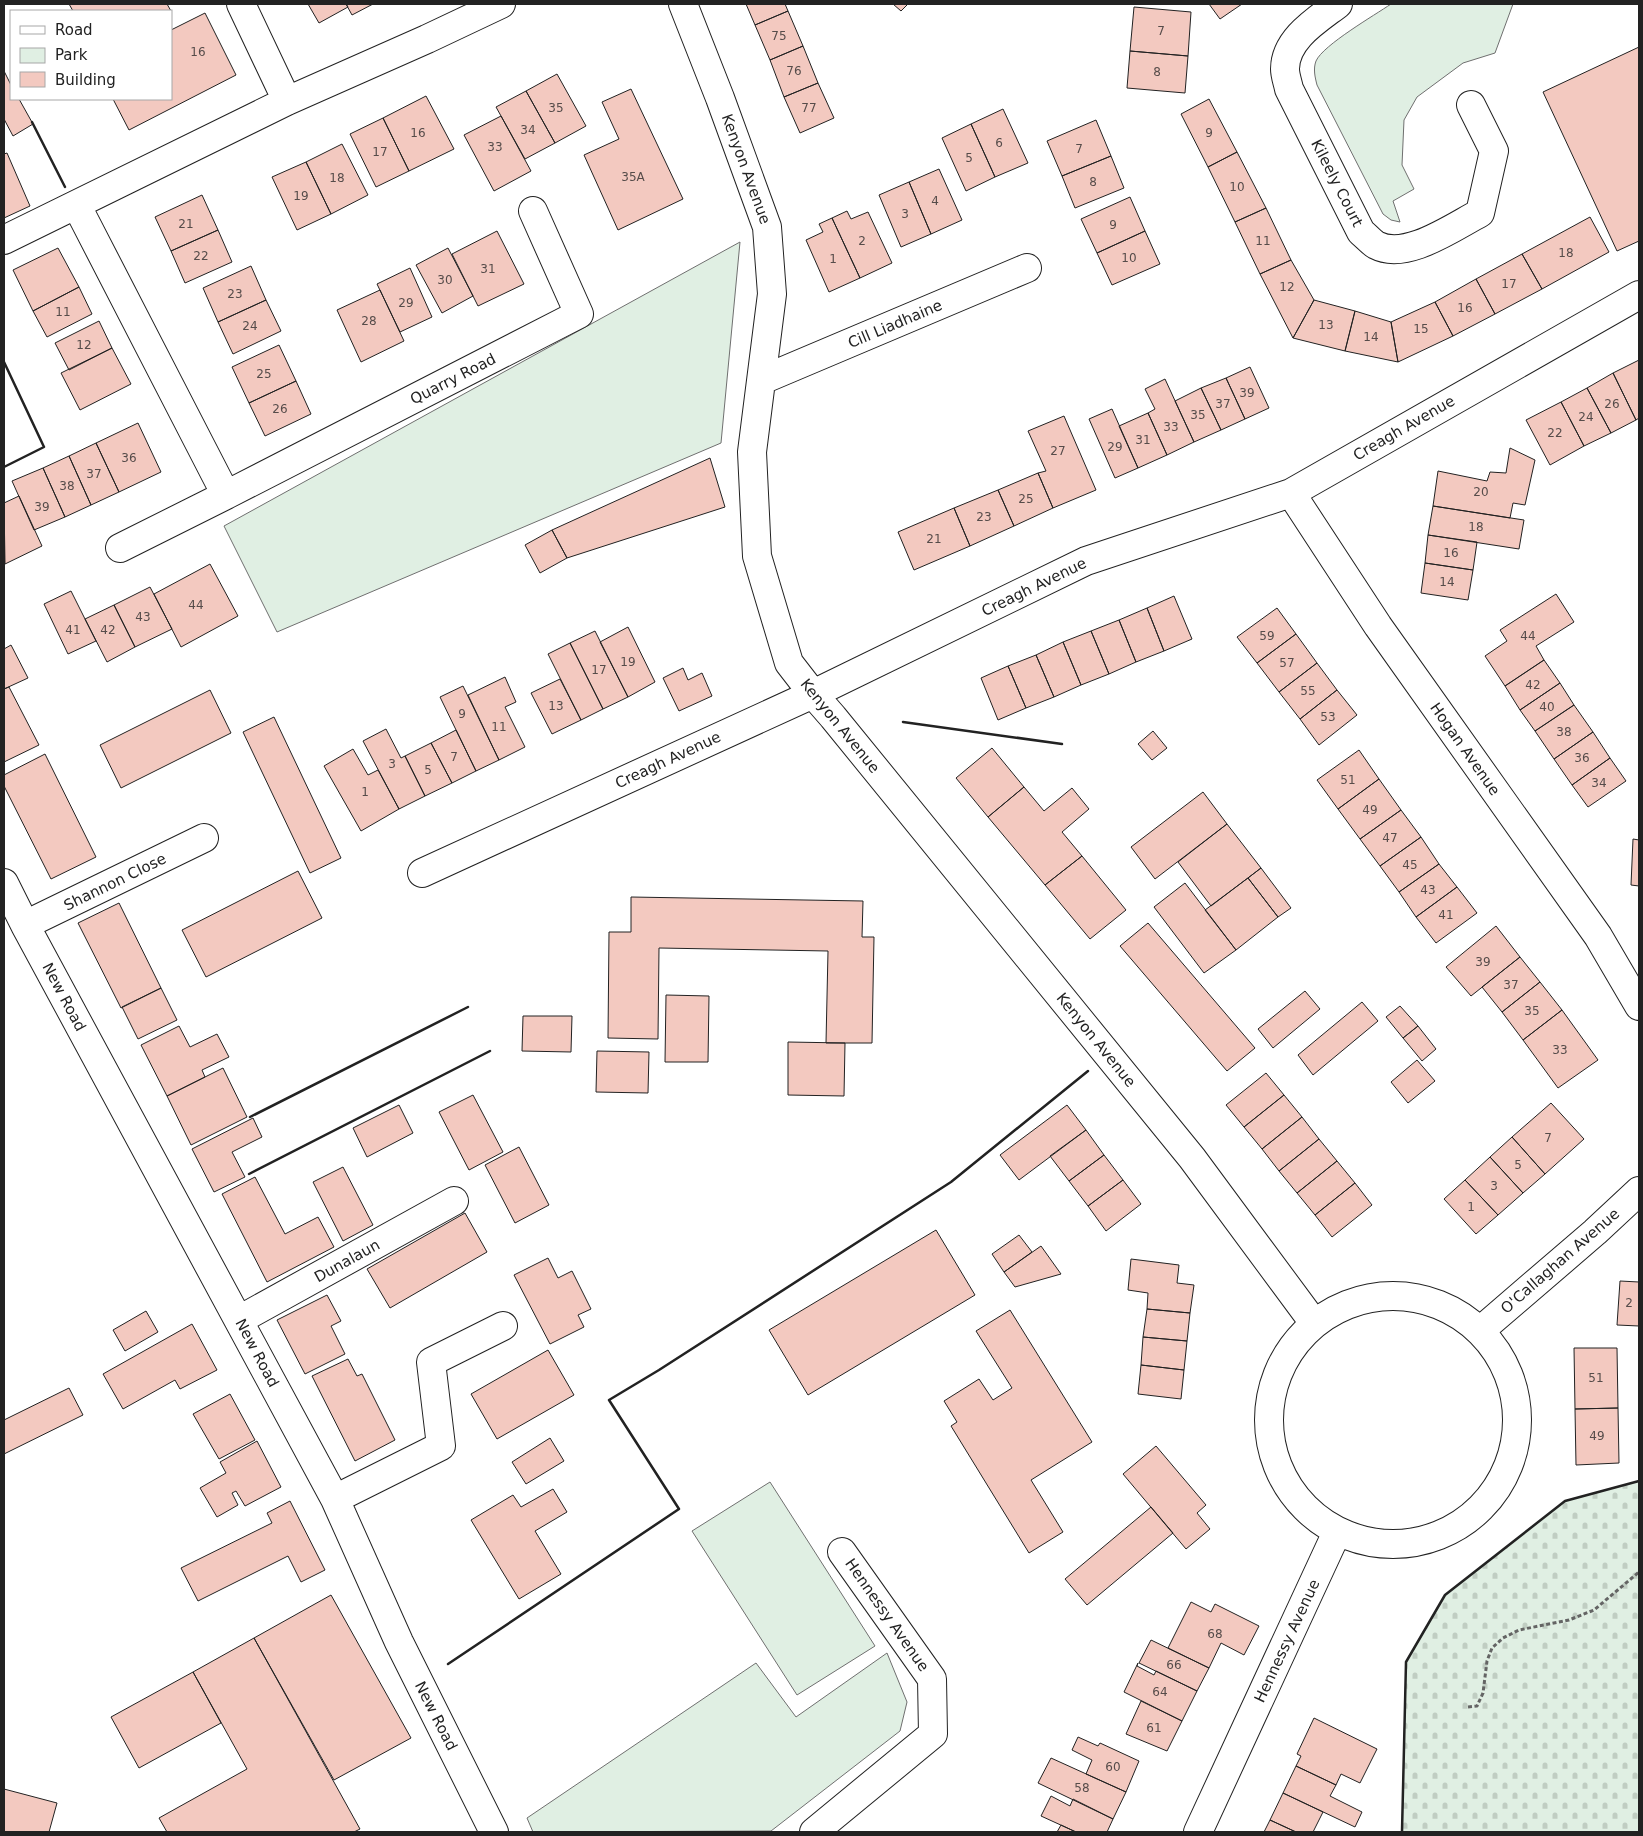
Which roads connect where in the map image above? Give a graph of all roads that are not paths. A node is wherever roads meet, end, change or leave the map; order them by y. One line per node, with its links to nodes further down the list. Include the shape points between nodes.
1 (241, 4): 5 (street)
2 (501, 4): 5 (street)
3 (683, 4): 12 (street, Kenyon Avenue, via 767,227 772,294)
4 (1338, 4): 6 (street, Kileely Court, via 1301,34 1290,49 1285,68 1289,89 1362,232 1376,245 1394,250 1412,248 1480,212 1494,151)
5 (287, 101): 7 (street)
6 (1471, 105)
7 (77, 206): 9 (street); 14 (street)
8 (533, 211): 14 (street, Quarry Road, via 579,314)
9 (4, 240)
10 (1027, 268): 12 (street, Cill Liadhaine)
11 (1639, 295): 13 (street, Creagh Avenue)
12 (762, 380): 16 (street, Kenyon Avenue, via 752,452 757,556 789,663)
13 (1291, 493): 16 (street, Creagh Avenue, via 1086,561); 21 (street, Hogan Avenue, via 1378,626 1598,936)
14 (226, 495): 15 (street, Quarry Road)
15 (120, 548)
16 (812, 694): 18 (street, Creagh Avenue); 25 (street, Kenyon Avenue, via 1192,1158)
17 (204, 838): 20 (street, Shannon Close)
18 (422, 873)
19 (4, 883): 20 (street, New Road)
20 (25, 925): 24 (street, New Road)
21 (1639, 1006)
22 (1639, 1191): 27 (street, O'Callaghan Avenue)
23 (454, 1202): 24 (street, Dunalaun)
24 (239, 1320): 28 (street, New Road)
25 (1314, 1323): 27 (street, via 1351,1302 1394,1295 1426,1299 1455,1311); 29 (street, via 1288,1352 1273,1386 1268,1422 1274,1459 1291,1493 1312,1515)
26 (503, 1326): 28 (street, via 431,1362 442,1446)
27 (1481, 1330): 29 (street, via 1505,1363 1518,1402 1517,1443 1503,1481 1478,1513 1444,1535 1408,1544 1372,1543)
28 (335, 1498): 31 (street, New Road, via 399,1642)
29 (1337, 1532): 33 (street, Hennessy Avenue)
30 (842, 1552): 32 (street, Hennessy Avenue, via 932,1679 933,1734)
31 (494, 1832)
32 (814, 1832)
33 (1198, 1832)

